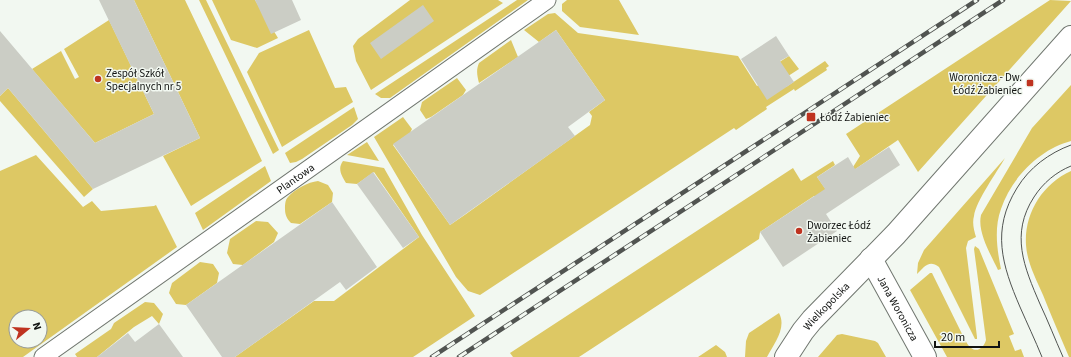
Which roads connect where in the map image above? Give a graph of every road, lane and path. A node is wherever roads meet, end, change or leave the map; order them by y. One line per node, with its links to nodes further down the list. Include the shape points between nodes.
1 (547, 0): 4 (street, Plantowa)
2 (1071, 37): 3 (street, Wielkopolska)
3 (871, 259): 5 (street, Wielkopolska, via 812,320); 6 (street, Jana Woronicza)
4 (43, 357)
5 (786, 357)
6 (925, 357)

